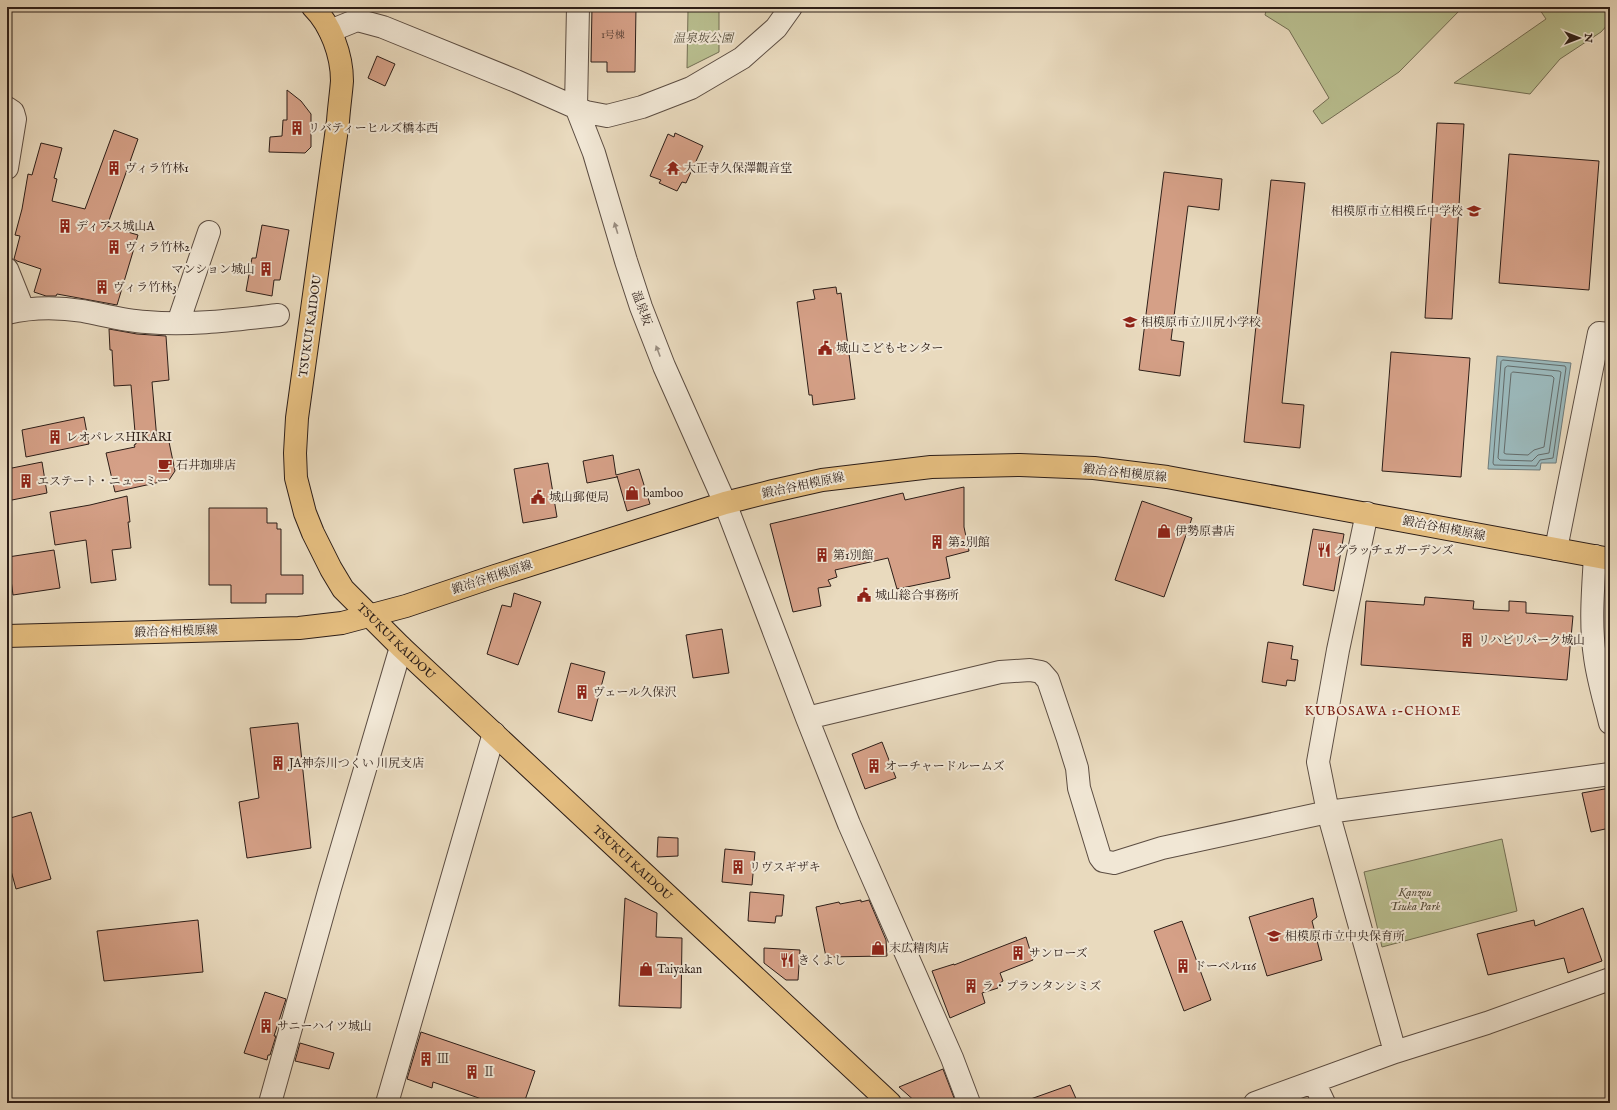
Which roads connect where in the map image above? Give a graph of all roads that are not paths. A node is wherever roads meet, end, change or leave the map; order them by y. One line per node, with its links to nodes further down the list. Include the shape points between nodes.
1 (313, 7): 4 (main road, TSUKUI KAIDOU)
2 (578, 7): 5 (street)
3 (791, 7): 5 (street, via 776,28 742,58 690,88 642,107 607,116 586,112)
4 (330, 31): 5 (street, via 357,20 383,27); 18 (main road, TSUKUI KAIDOU, via 337,50 342,80 297,418 296,478 305,513 331,569 343,589)
5 (576, 107): 14 (street, 温泉坂, one-way to 5, via 664,366 626,261 594,153)
6 (7, 108): 7 (street, via 13,112 15,119)
7 (7, 168)
8 (209, 232): 12 (street)
9 (7, 269): 10 (street)
10 (15, 311): 12 (street, via 64,309 126,320)
11 (278, 315): 12 (street)
12 (178, 323)
13 (1610, 334): 16 (street, via 1598,333)
14 (725, 503): 15 (main road, 鍛冶谷相模原線, via 773,490 850,476 931,467 1020,465 1094,468 1167,477); 18 (main road, 鍛冶谷相模原線); 21 (street, 温泉坂)
15 (1367, 513): 16 (main road, 鍛冶谷相模原線); 25 (street, via 1338,650 1318,762)
16 (1556, 549): 17 (main road, 鍛冶谷相模原線)
17 (1603, 558): 22 (street, via 1593,590 1593,623 1595,657)
18 (369, 617): 19 (main road, 鍛冶谷相模原線, via 299,628); 20 (main road, TSUKUI KAIDOU)
19 (7, 636)
20 (401, 647): 23 (main road, TSUKUI KAIDOU); 29 (street)
21 (807, 718): 25 (street, via 1000,672 1041,672 1048,680 1058,706 1100,857 1108,862 1114,863 1162,848); 32 (street, 温泉坂, via 849,824)
22 (1610, 723)
23 (494, 733): 30 (street); 31 (main road, TSUKUI KAIDOU)
24 (1610, 774): 25 (street)
25 (1328, 812): 27 (street)
26 (1610, 979): 27 (street, via 1487,1023)
27 (1395, 1052): 28 (street)
28 (1314, 1082): 33 (street); 34 (street)
29 (270, 1103)
30 (387, 1103)
31 (890, 1103)
32 (969, 1103)
33 (1255, 1103)
34 (1324, 1103)

